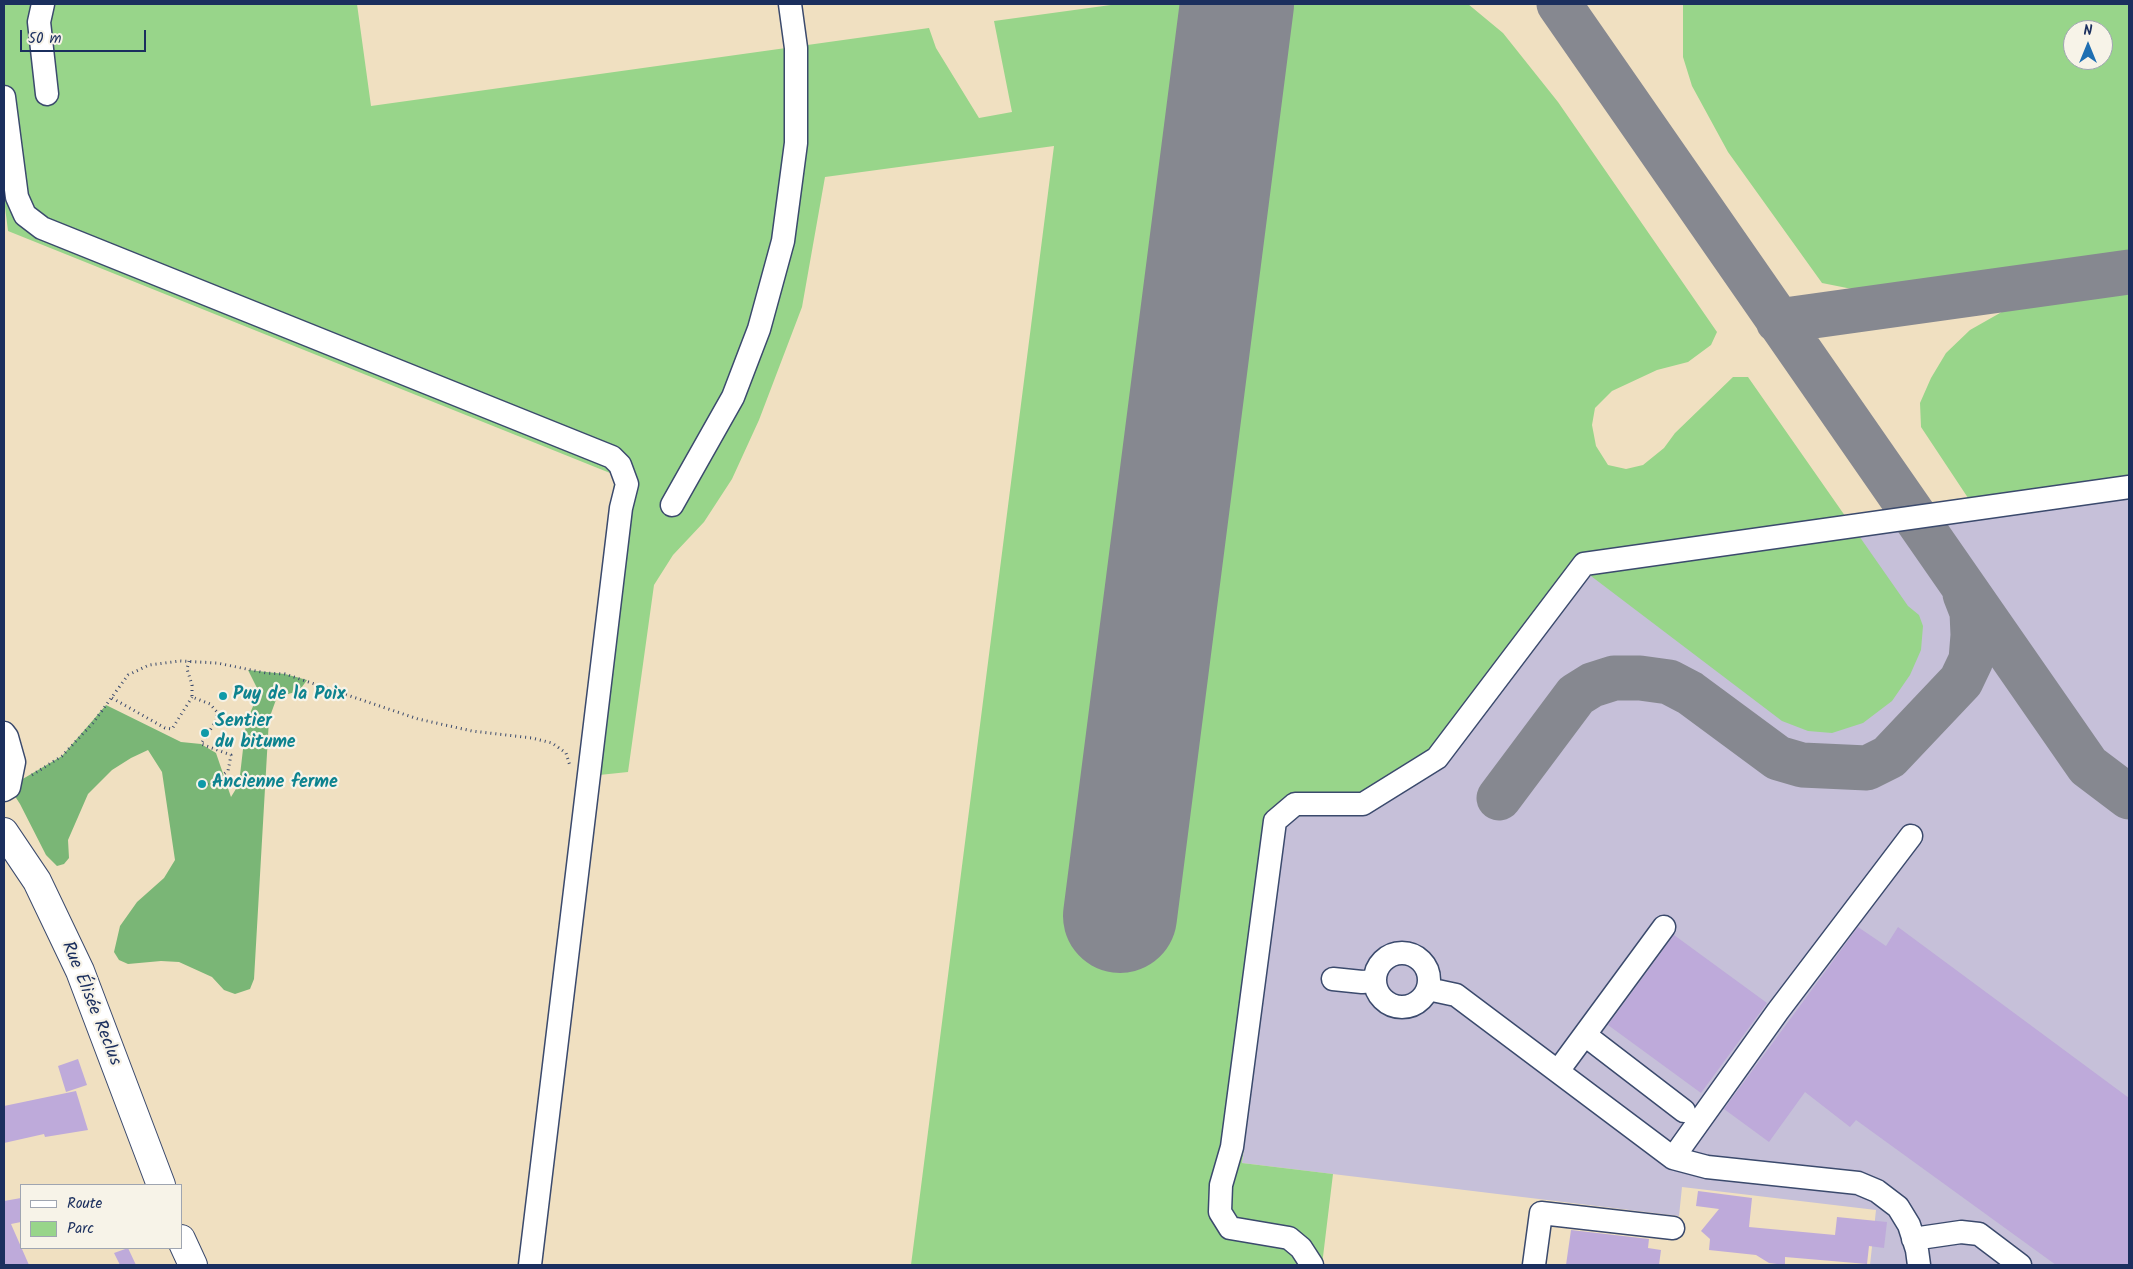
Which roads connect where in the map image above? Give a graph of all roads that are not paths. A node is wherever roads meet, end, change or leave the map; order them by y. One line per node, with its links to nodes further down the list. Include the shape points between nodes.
1 (43, 4): 3 (street, via 39,22)
2 (790, 4): 6 (street, via 796,48 796,143 783,241 760,328 733,398)
3 (46, 94)
4 (4, 97): 26 (street, via 17,197 25,215 42,228 603,453 620,465 627,484 621,508)
5 (2129, 487): 27 (street, via 1584,564 1437,758 1363,804 1295,804 1276,821 1232,1147 1220,1185 1220,1212 1230,1228 1289,1238 1302,1248)
6 (672, 505)
7 (4, 733): 8 (street, via 14,762)
8 (6, 789)
9 (4, 832): 19 (main road, Rue Élisée Reclus, via 37,881 80,971)
10 (1911, 836): 18 (street, via 1778,1011)
11 (1664, 927): 15 (street)
12 (1333, 979): 13 (street)
13 (1374, 981): 14 (street, via 1381,998 1396,1007 1413,1005); 14 (street, via 1380,964 1387,957 1404,953 1413,955 1426,968)
14 (1428, 989): 16 (street, via 1456,995)
15 (1585, 1035): 16 (street); 17 (street)
16 (1558, 1071): 18 (street)
17 (1684, 1111)
18 (1673, 1158): 21 (street, via 1707,1167 1858,1183 1877,1191 1898,1207)
19 (160, 1184)
20 (1673, 1228): 28 (street, via 1541,1213)
21 (1913, 1239): 29 (street); 30 (street, via 1961,1232 1979,1234)
22 (182, 1242): 25 (main road)
23 (182, 1244): 24 (main road)
24 (188, 1265)
25 (194, 1265)
26 (530, 1265)
27 (1312, 1265)
28 (1534, 1265)
29 (1919, 1265)
30 (2020, 1265)

